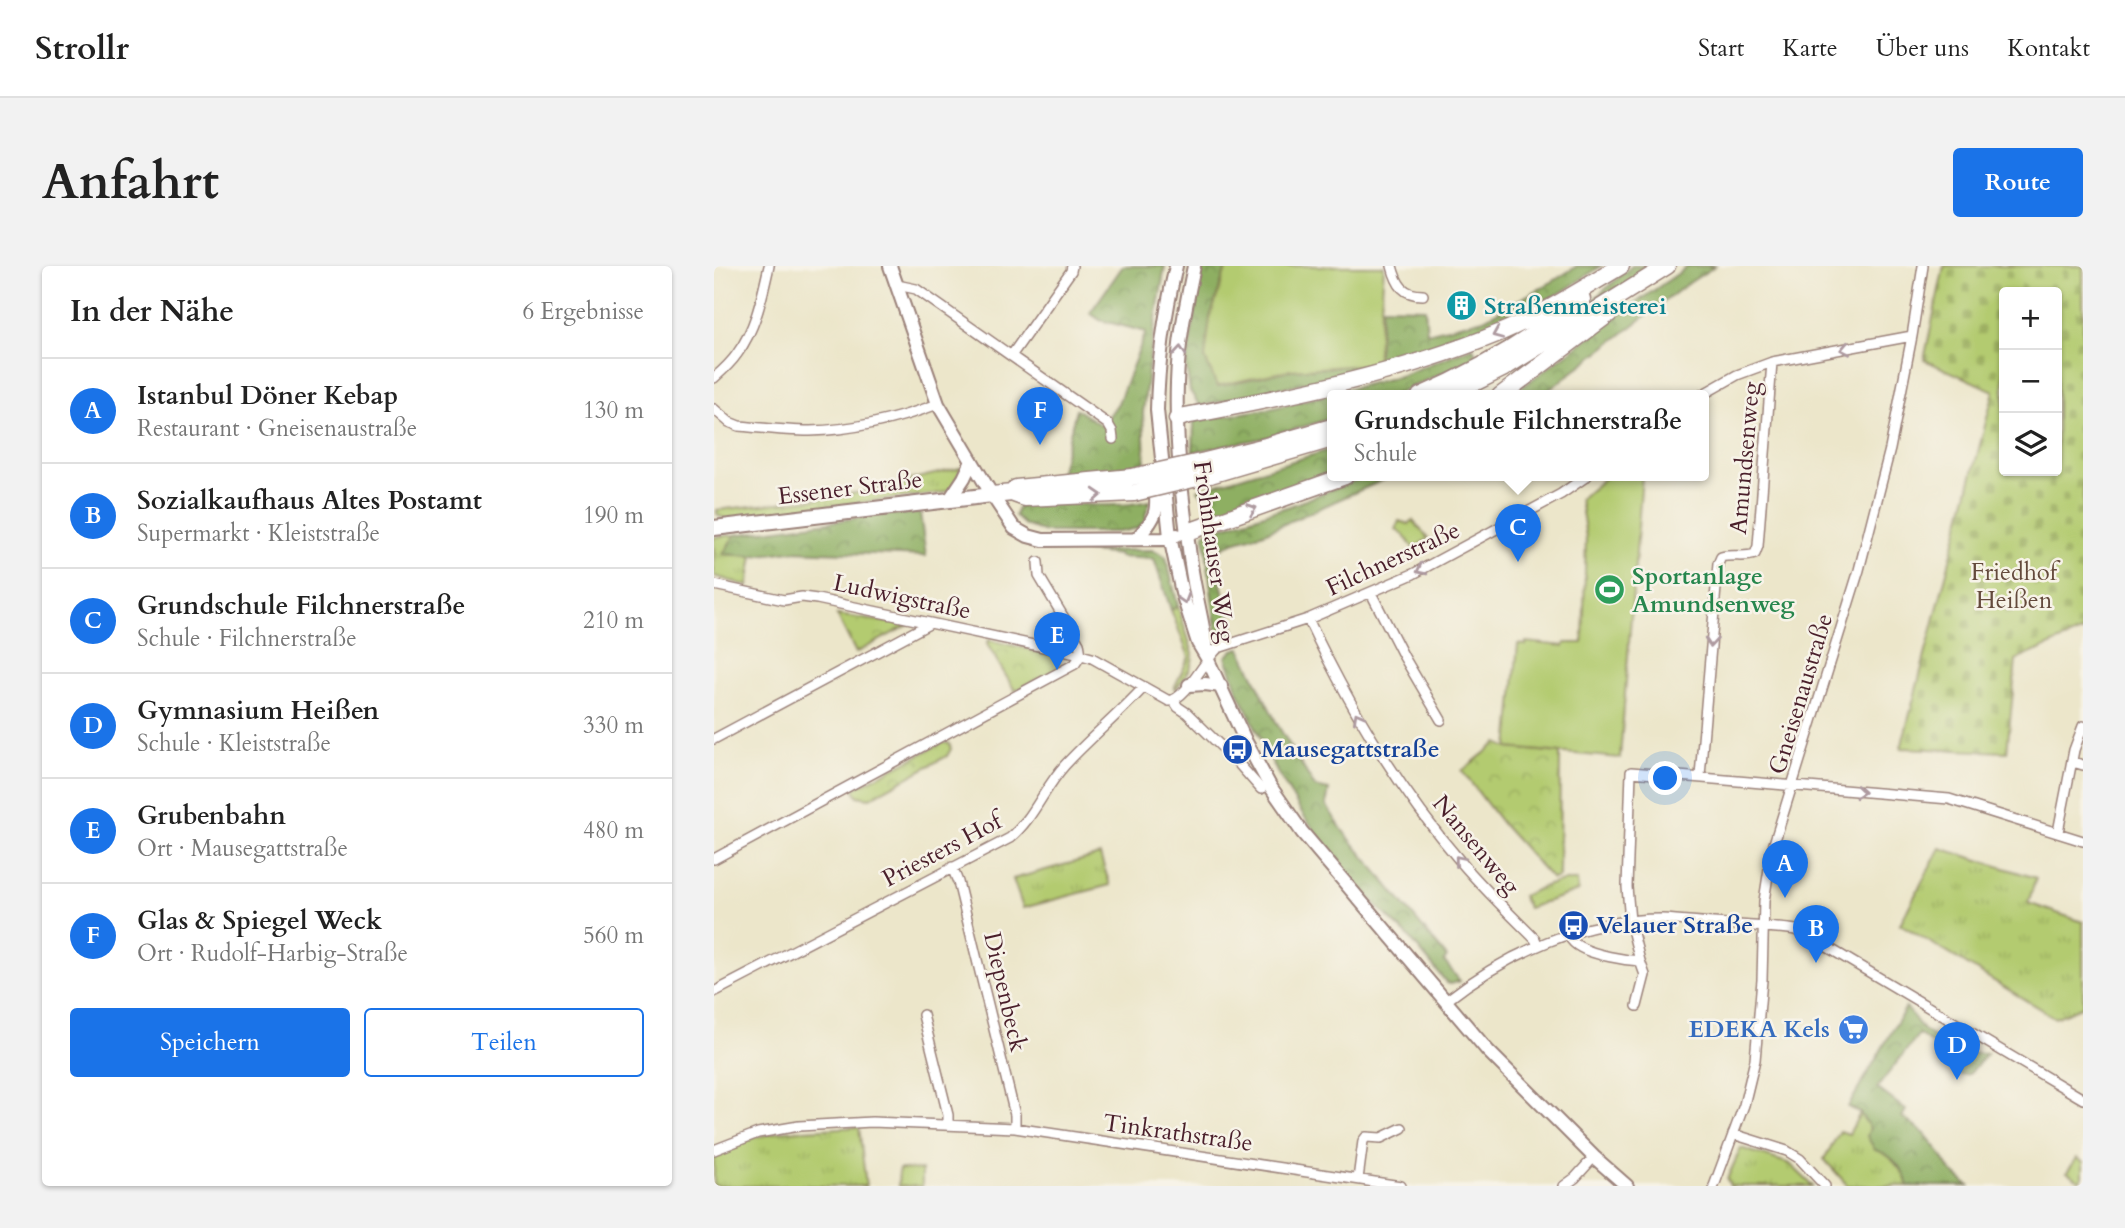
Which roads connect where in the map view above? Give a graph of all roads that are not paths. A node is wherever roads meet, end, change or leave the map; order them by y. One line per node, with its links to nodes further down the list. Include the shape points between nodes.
1 (769, 266): 15 (street, via 753,325 735,358)
2 (890, 266): 10 (main road)
3 (1072, 266): 13 (street)
4 (1176, 266): 16 (main road, Frohnhauser Weg)
5 (1194, 266): 23 (main road, Frohnhauser Weg, one-way to 5, via 1182,330)
6 (1392, 266): 11 (street, via 1405,292)
7 (1622, 266): 17 (highway, via 1558,318); 23 (highway, one-way to 23, via 1502,332 1453,351 1379,373)
8 (1669, 266): 18 (highway, via 1504,368); 19 (highway)
9 (1923, 266): 12 (street, Gneisenaustraße)
10 (897, 285): 13 (street, via 916,289); 21 (main road)
11 (1423, 295)
12 (1912, 336): 14 (street, one-way to 14); 55 (street, Gneisenaustraße, via 1890,449 1859,570)
13 (1011, 356): 26 (street, via 1108,424)
14 (1772, 362): 20 (street); 54 (street, Amundsenweg, one-way to 54, via 1758,546 1755,554 1721,557 1718,564)
15 (714, 378)
16 (1158, 387): 25 (main road, Frohnhauser Weg); 37 (main road, via 1150,424 1158,504 1154,518)
17 (1434, 390)
18 (1460, 390)
19 (1509, 390)
20 (1709, 391)
21 (938, 404): 22 (street, via 857,425 809,431 738,426); 28 (main road)
22 (714, 409)
23 (1177, 419): 25 (main road); 35 (main road, Frohnhauser Weg)
24 (1327, 428): 29 (highway)
25 (1158, 432): 36 (main road, Frohnhauser Weg)
26 (1113, 439)
27 (1327, 440): 29 (highway)
28 (972, 461): 32 (main road); 33 (main road)
29 (1208, 468): 32 (highway, bridge, via 1133,485 1025,498 1012,492)
30 (1331, 481): 35 (highway, one-way to 30)
31 (1580, 481): 40 (street, Filchnerstraße, one-way to 40, via 1443,560)
32 (992, 495): 33 (main road, Essener Straße); 37 (main road, via 1014,528 1036,538)
33 (950, 499): 34 (main road, Essener Straße)
34 (714, 528)
35 (1188, 532): 36 (main road); 44 (main road, Frohnhauser Weg)
36 (1170, 537): 37 (main road); 44 (main road, Frohnhauser Weg, one-way to 44, via 1182,593 1198,643)
37 (1136, 539)
38 (1038, 562): 43 (street, via 1039,576 1079,643)
39 (714, 585): 42 (street, Ludwigstraße, via 784,600 817,599)
40 (1371, 593): 41 (street, Filchnerstraße); 49 (street)
41 (1307, 619): 44 (street, Filchnerstraße, via 1225,645); 64 (street, Nansenweg, one-way to 41, via 1461,862 1409,794 1363,726)
42 (929, 624): 43 (street, Ludwigstraße); 51 (street)
43 (1081, 655): 47 (street); 59 (street, via 1075,664)
44 (1208, 658): 45 (street); 46 (main road)
45 (1189, 685): 46 (main road); 48 (street)
46 (1220, 686): 67 (main road, via 1270,786 1302,832)
47 (1143, 688): 48 (street); 60 (street, Priesters Hof, via 1065,766 1024,827)
48 (1174, 701): 56 (street)
49 (1441, 720)
50 (2083, 726): 52 (street)
51 (714, 739)
52 (2073, 762): 53 (street); 57 (street)
53 (2083, 765)
54 (1700, 776): 55 (street); 61 (street, via 1631,772)
55 (1792, 785): 57 (street, one-way to 57, via 1949,799); 62 (street, Gneisenaustraße, via 1772,850)
56 (1261, 789)
57 (2058, 832): 58 (street)
58 (2083, 841)
59 (714, 859)
60 (952, 867): 66 (street, Priesters Hof); 72 (street, Diepenbeck, via 985,988)
61 (1630, 921): 62 (street); 63 (street); 65 (street)
62 (1763, 926): 70 (street, via 1807,934); 74 (street, Gneisenaustraße, via 1755,1060)
63 (1568, 935): 64 (street); 65 (street, via 1581,948)
64 (1538, 946): 67 (street, via 1484,974)
65 (1640, 961): 68 (street, via 1646,975)
66 (714, 992)
67 (1446, 1001): 76 (main road, via 1488,1051)
68 (1637, 1006)
69 (923, 1015): 71 (street)
70 (2083, 1099)
71 (948, 1125): 72 (street, Tinkrathstraße); 75 (street, Tinkrathstraße, via 855,1122 799,1126 758,1133)
72 (1015, 1128): 77 (street, Tinkrathstraße)
73 (1402, 1128): 77 (street, via 1363,1141)
74 (1733, 1134): 81 (street, Gneisenaustraße); 82 (street, via 1787,1151)
75 (714, 1150)
76 (1594, 1157): 79 (street); 80 (main road)
77 (1358, 1179): 78 (street, Tinkrathstraße)
78 (1401, 1186)
79 (1564, 1186)
80 (1627, 1186)
81 (1714, 1186)
82 (1825, 1186)

